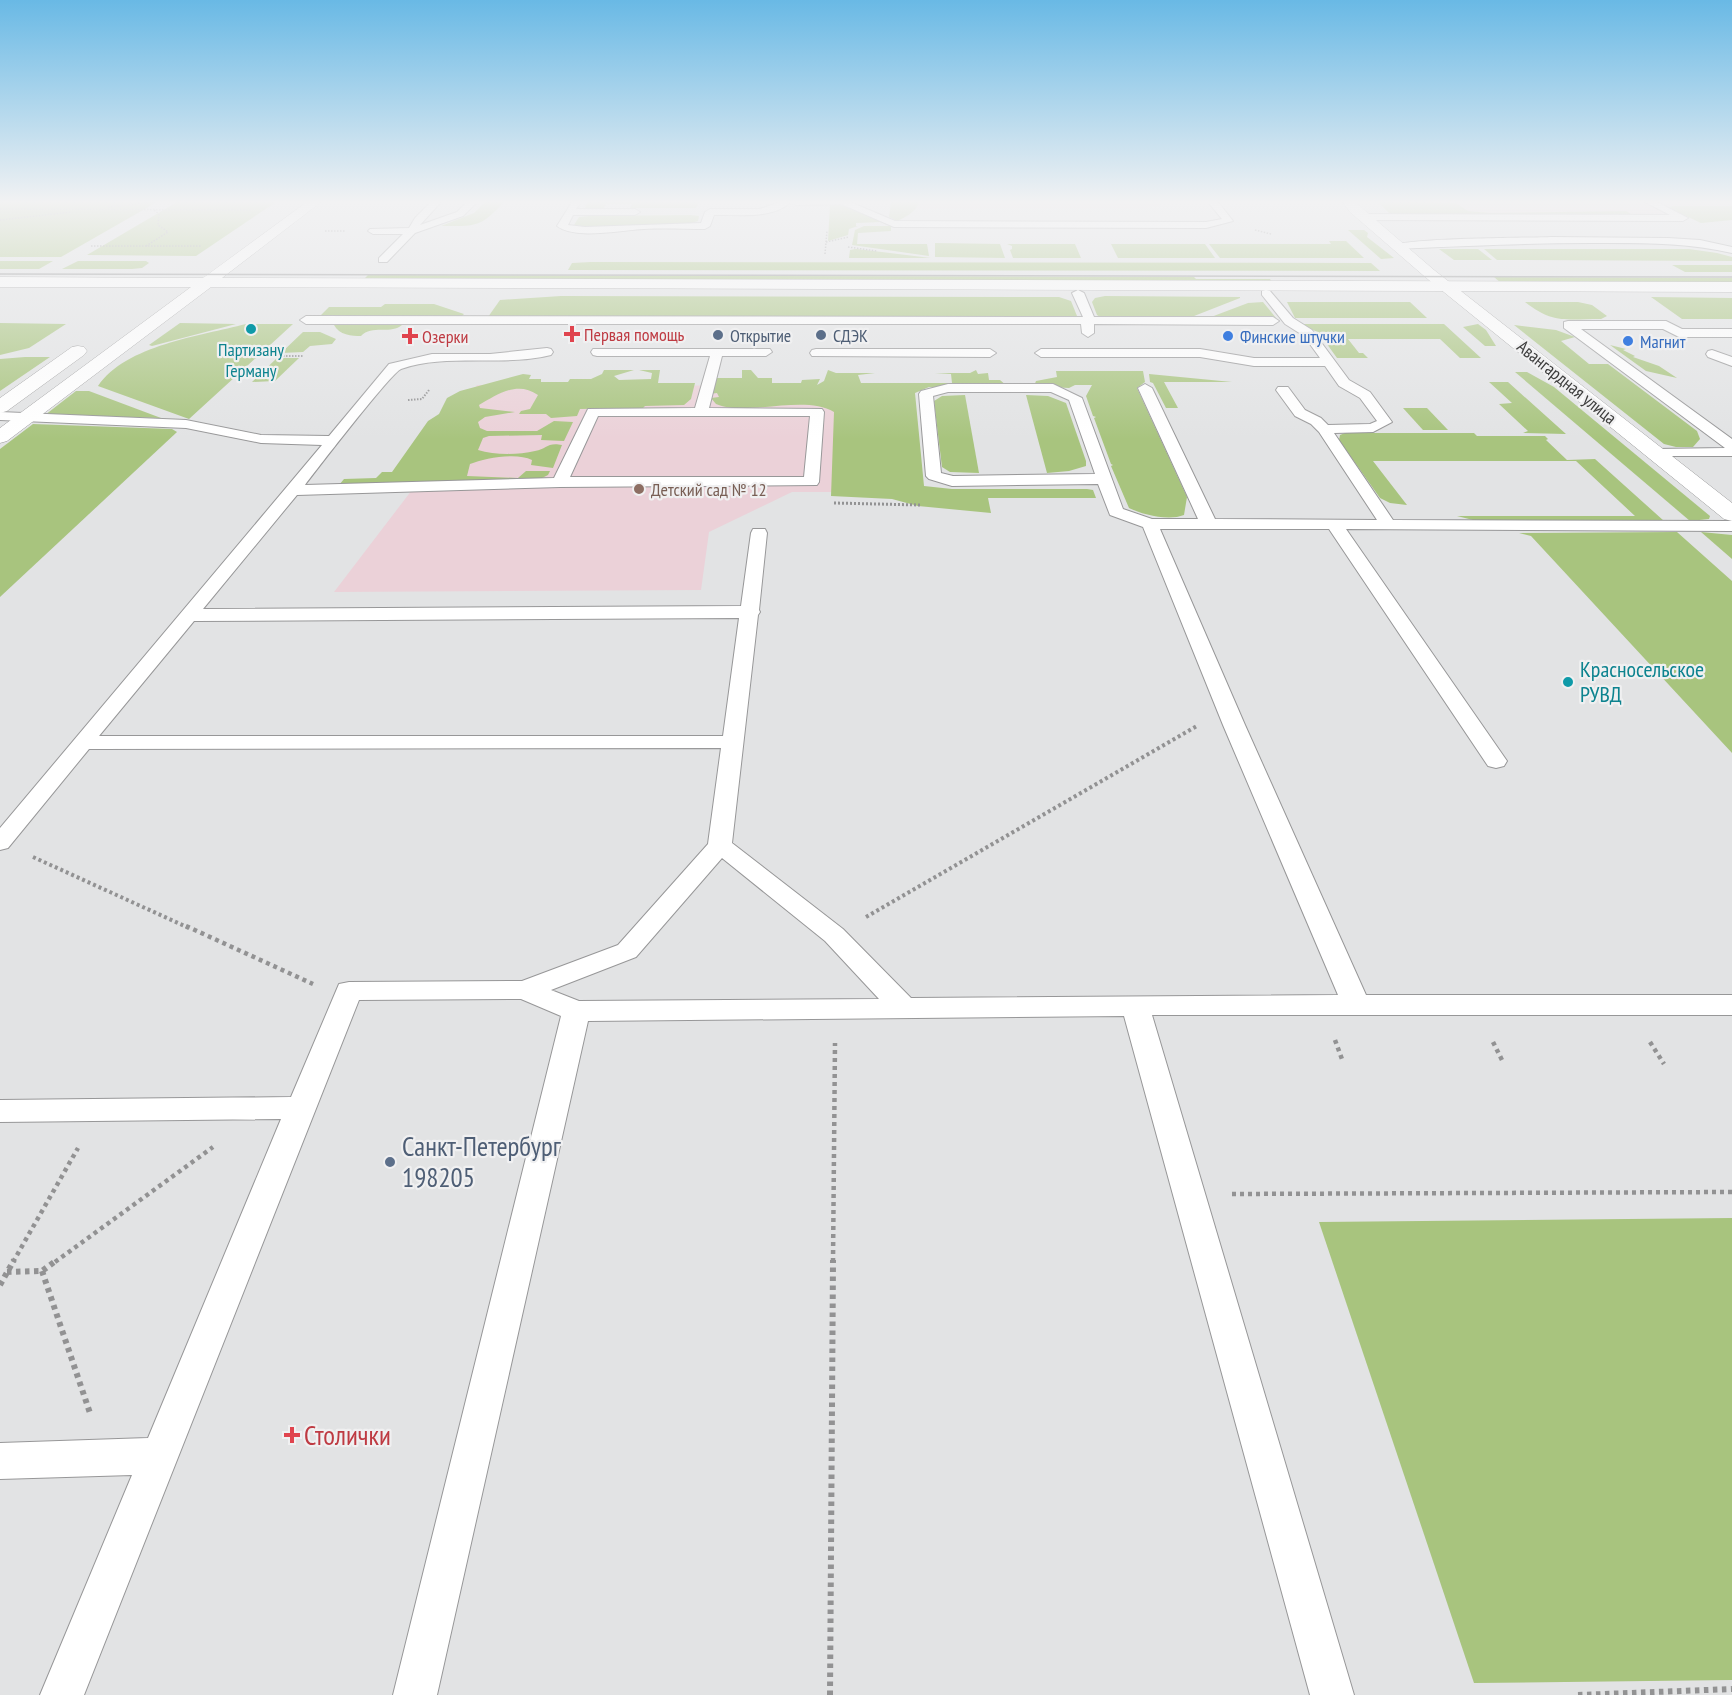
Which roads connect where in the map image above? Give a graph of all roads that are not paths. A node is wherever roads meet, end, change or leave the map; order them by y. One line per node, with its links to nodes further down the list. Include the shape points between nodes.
1 (176, 281): 9 (main road)
2 (209, 281): 6 (main road)
3 (1442, 281): 7 (main road, Авангардная улица)
4 (0, 282): 9 (main road)
5 (1732, 287): 7 (main road)
6 (200, 288): 7 (main road); 9 (main road); 10 (main road); 35 (main road)
7 (1452, 289): 11 (main road); 12 (main road); 41 (main road, Авангардная улица)
8 (0, 291): 9 (main road)
9 (163, 291)
10 (1078, 293): 11 (main road); 15 (lane)
11 (1266, 293): 28 (lane, via 1289,321 1308,333)
12 (1732, 294)
13 (306, 320): 15 (lane)
14 (1273, 321): 15 (lane)
15 (1089, 327)
16 (1679, 333): 17 (lane); 19 (lane); 39 (lane, via 1666,325 1568,325)
17 (1732, 333)
18 (94, 340): 32 (main road)
19 (1690, 340)
20 (547, 352): 38 (lane, via 490,358 432,358 394,367)
21 (597, 352): 22 (lane)
22 (717, 352): 23 (lane); 33 (lane)
23 (766, 352)
24 (816, 352): 25 (lane)
25 (990, 353)
26 (1041, 353): 28 (lane, via 1200,353 1254,362)
27 (1712, 354): 29 (lane)
28 (1327, 362): 36 (lane, via 1344,383 1365,395 1385,422 1373,428)
29 (1732, 362)
30 (1145, 388): 47 (lane)
31 (1283, 390): 36 (lane, via 1300,413)
32 (0, 407)
33 (701, 412): 43 (lane, via 593,412); 43 (lane, via 817,412 812,482)
34 (0, 416): 35 (lane)
35 (25, 419): 37 (main road); 38 (lane, via 186,424 261,439)
36 (1324, 429): 49 (lane)
37 (0, 437)
38 (333, 441): 44 (lane)
39 (1732, 446)
40 (1732, 452): 41 (lane)
41 (1656, 453): 45 (main road, Авангардная улица)
42 (1103, 479): 42 (lane, via 1075,398 1053,388 948,388 926,394 934,476 951,481); 46 (lane, via 1116,512)
43 (560, 482): 44 (lane)
44 (294, 490): 53 (lane)
45 (1732, 514)
46 (1150, 524): 47 (lane); 60 (lane)
47 (1209, 524): 48 (lane)
48 (1334, 524): 49 (lane); 56 (lane)
49 (1388, 524): 50 (lane)
50 (1732, 526)
51 (759, 533): 52 (lane)
52 (751, 612): 53 (lane); 54 (lane)
53 (189, 615): 55 (lane)
54 (734, 742): 55 (lane); 58 (lane)
55 (83, 743): 57 (lane)
56 (1496, 761)
57 (0, 843)
58 (720, 845): 59 (lane, via 627,951); 63 (lane, via 834,935)
59 (524, 990): 64 (lane); 65 (lane, via 349,991)
60 (1356, 1005): 61 (lane); 62 (lane)
61 (1732, 1005)
62 (1135, 1006): 63 (lane); 71 (lane)
63 (904, 1008): 64 (lane)
64 (576, 1011): 70 (lane)
65 (301, 1108): 66 (lane); 67 (lane)
66 (0, 1111)
67 (159, 1456): 68 (lane); 69 (lane)
68 (0, 1461)
69 (62, 1695)
70 (415, 1695)
71 (1332, 1695)

